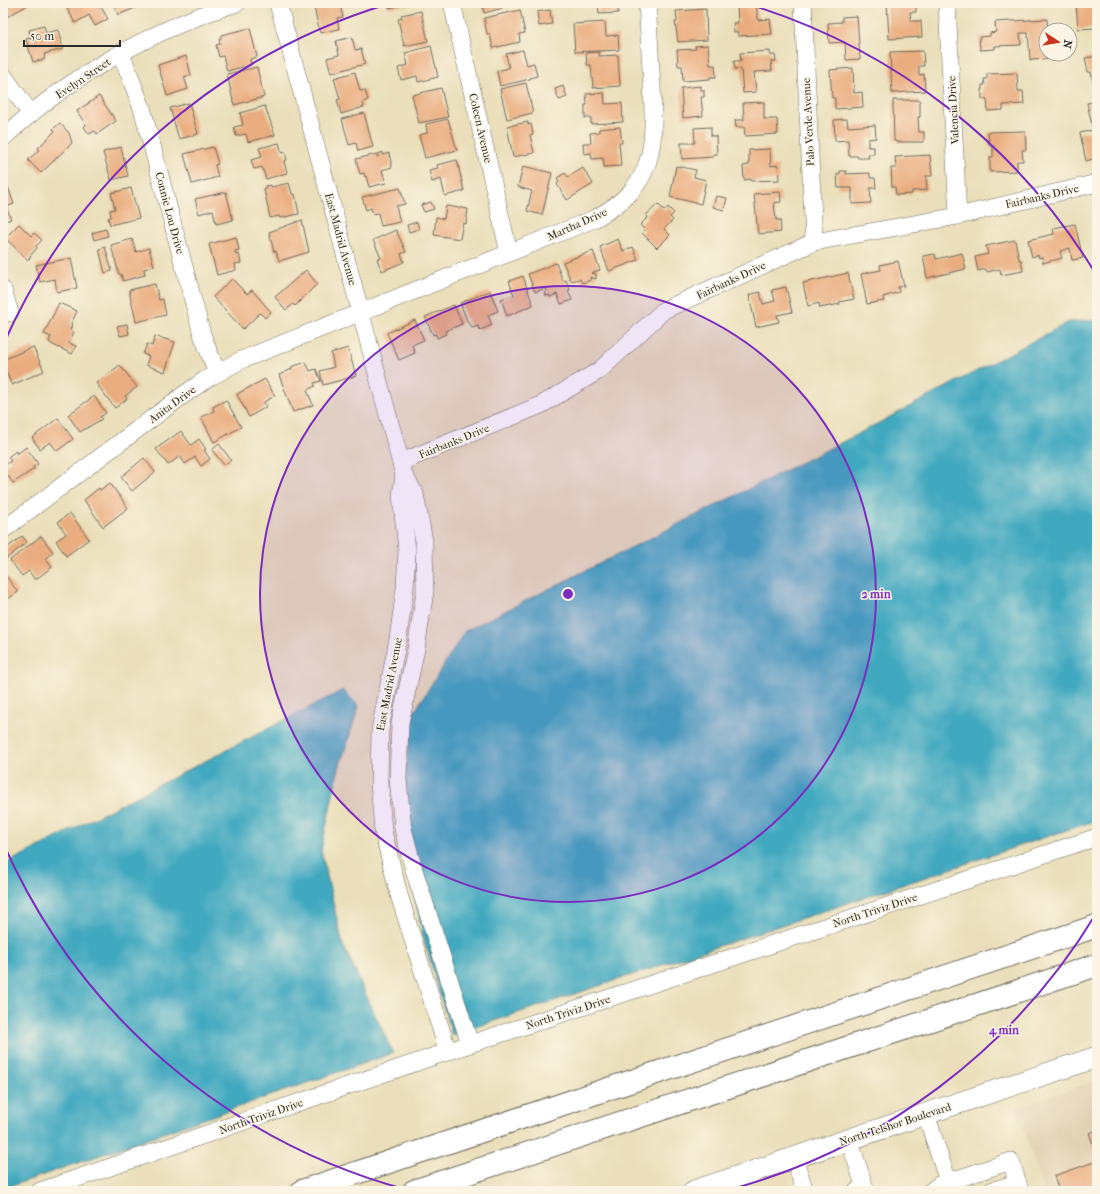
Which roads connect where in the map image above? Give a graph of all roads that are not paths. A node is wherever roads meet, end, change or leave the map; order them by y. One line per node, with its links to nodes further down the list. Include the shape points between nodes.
1 (237, 3): 7 (street, Evelyn Street, via 186,22)
2 (278, 3): 16 (street, East Madrid Avenue)
3 (452, 3): 14 (street, Coleen Avenue)
4 (648, 3): 14 (street, Martha Drive, via 654,130 644,172 624,199 604,213)
5 (803, 3): 13 (street, Palo Verde Avenue)
6 (947, 3): 12 (street, Valencia Drive)
7 (121, 53): 9 (street, Evelyn Street, via 77,80); 18 (street, Connie Lou Drive, via 142,108 202,334)
8 (3, 75): 9 (street)
9 (32, 114): 10 (street, Evelyn Street)
10 (3, 138)
11 (1097, 183): 12 (street, Fairbanks Drive)
12 (958, 216): 13 (street, Fairbanks Drive)
13 (814, 242): 19 (street, Fairbanks Drive, via 664,310 600,370 541,406)
14 (509, 253): 16 (street, Martha Drive)
15 (3, 290): 17 (street)
16 (360, 312): 18 (street, Anita Drive, via 252,355); 19 (street, East Madrid Avenue)
17 (10, 313)
18 (217, 374): 20 (street, Anita Drive, via 177,400)
19 (403, 468): 24 (street, East Madrid Avenue, via 415,494 424,541 425,592 400,723 398,779 403,829); 25 (street, East Madrid Avenue, via 401,495 407,550 398,638 380,730 379,782 383,831 399,895)
20 (3, 530)
21 (1097, 837): 24 (street, North Triviz Drive)
22 (1097, 926): 34 (highway)
23 (1097, 965): 35 (highway)
24 (470, 1044): 25 (street, North Triviz Drive)
25 (448, 1052): 33 (street, North Triviz Drive)
26 (1097, 1057): 27 (main road, North Telshor Boulevard)
27 (926, 1114): 28 (main road, North Telshor Boulevard); 30 (street)
28 (849, 1139): 29 (main road, North Telshor Boulevard); 37 (street, via 865,1188)
29 (794, 1158): 32 (main road, North Telshor Boulevard); 36 (street)
30 (949, 1187): 31 (street, via 1011,1161); 38 (street, via 939,1185)
31 (1019, 1187): 39 (street)
32 (701, 1190)
33 (40, 1191)
34 (302, 1191)
35 (414, 1191)
36 (805, 1191)
37 (857, 1191)
38 (931, 1191)
39 (991, 1191)

